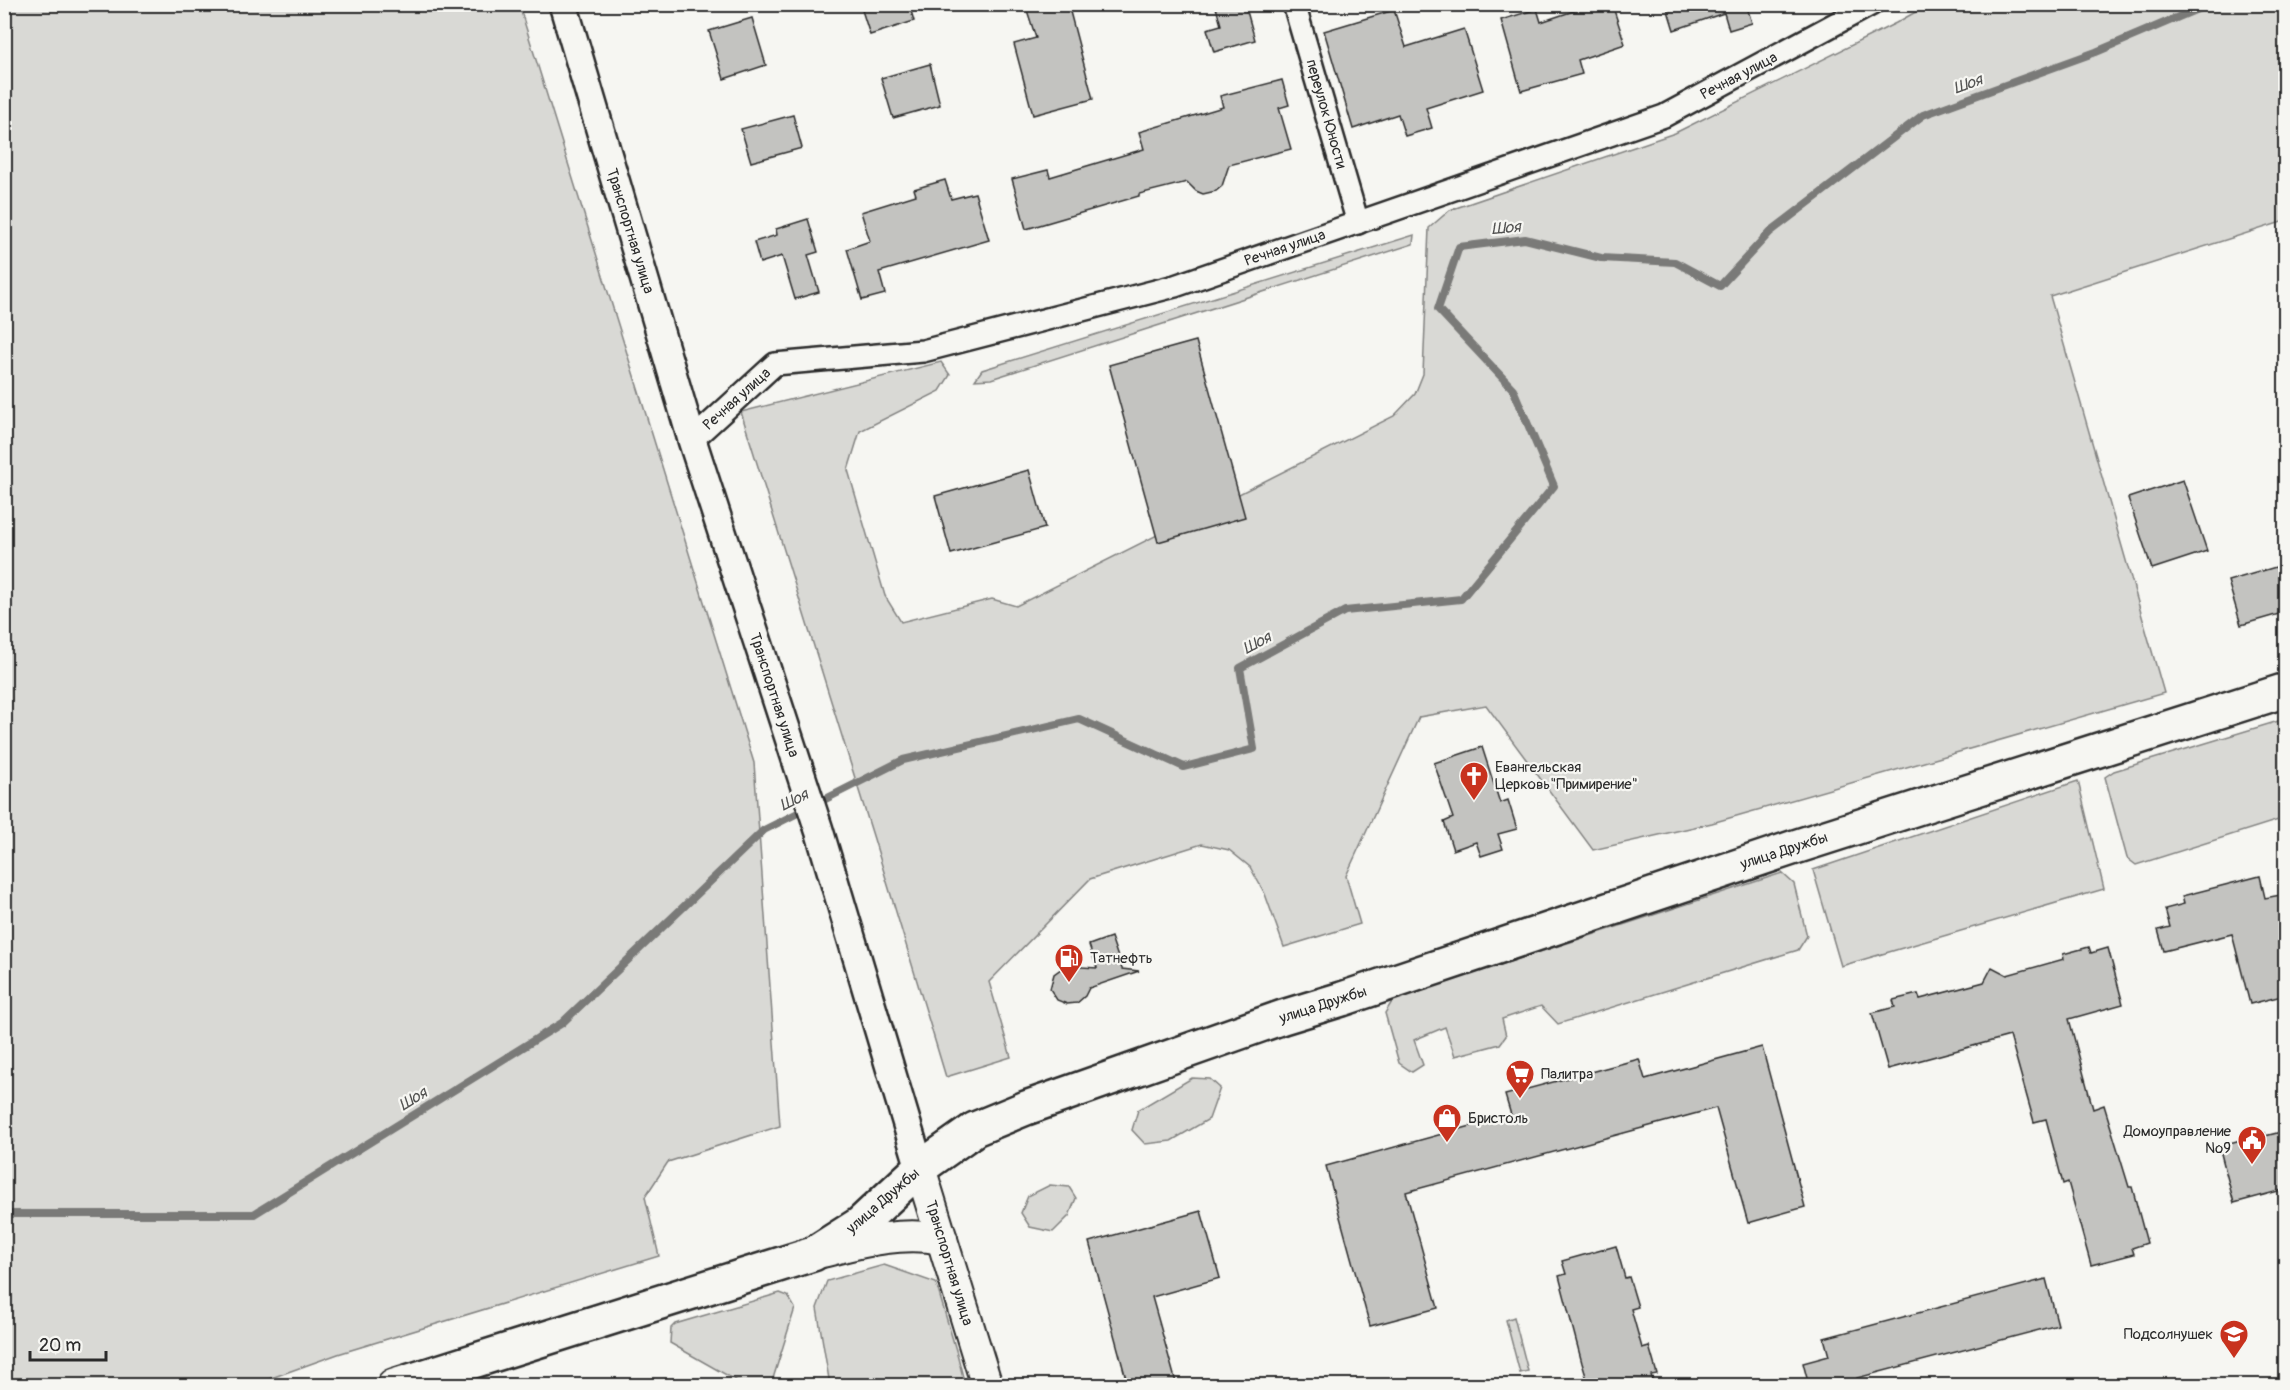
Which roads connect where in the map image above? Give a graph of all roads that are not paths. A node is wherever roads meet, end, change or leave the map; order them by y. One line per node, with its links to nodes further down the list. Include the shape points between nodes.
1 (563, 4): 5 (street, Транспортная улица)
2 (1294, 4): 4 (street, переулок Юности)
3 (1872, 4): 4 (street, Речная улица, via 1665,116)
4 (1358, 224): 5 (street, Речная улица, via 1175,286 923,351 775,364)
5 (692, 440): 7 (street, Транспортная улица, via 819,830)
6 (2286, 690): 7 (main road, улица Дружбы, via 1795,847 1284,1017 975,1129)
7 (920, 1168): 8 (main road, Транспортная улица); 9 (main road, улица Дружбы, via 860,1224)
8 (942, 1239): 9 (main road, via 922,1235 885,1237); 11 (main road, Транспортная улица)
9 (813, 1254): 10 (main road, улица Дружбы)
10 (394, 1386)
11 (987, 1386)

